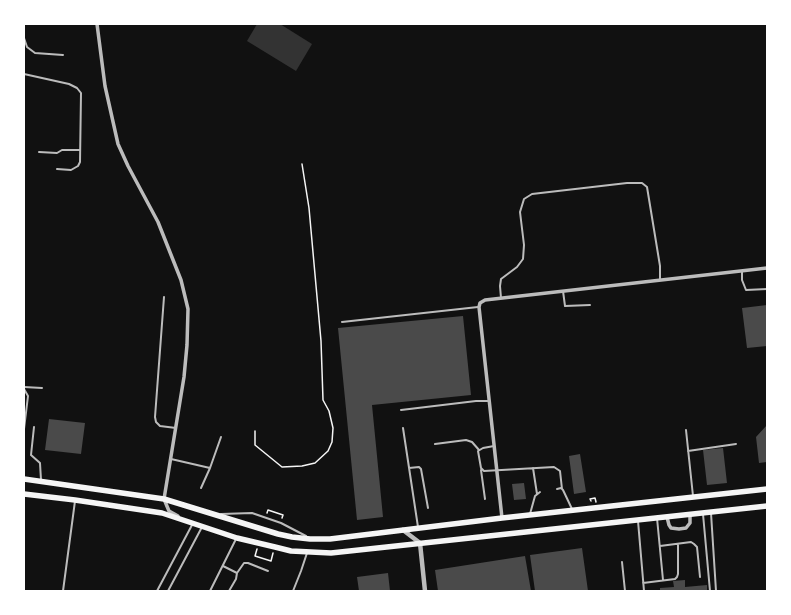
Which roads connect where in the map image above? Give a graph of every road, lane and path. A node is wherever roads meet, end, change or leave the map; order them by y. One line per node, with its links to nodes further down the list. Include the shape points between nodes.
1 (97, 24): 24 (street, via 105,86 118,144 158,222 188,309 184,377)
2 (24, 38): 3 (lane, via 27,47 35,53)
3 (63, 55)
4 (24, 74): 5 (lane, via 69,84 81,93)
5 (80, 150): 6 (lane); 8 (lane, via 78,166 71,170)
6 (39, 152)
7 (302, 164): 28 (path, via 309,208 321,341 323,400 333,428 332,442 328,451 315,463 282,467 256,445)
8 (57, 169)
9 (767, 268): 10 (street)
10 (742, 271): 11 (street); 12 (lane, via 746,290)
11 (660, 280): 13 (street); 15 (lane, via 647,187 642,183 627,183 532,194 524,199 520,212 523,259 501,279)
12 (767, 289)
13 (563, 291): 15 (street); 17 (lane, via 565,306)
14 (164, 297): 24 (lane, via 155,417 160,426)
15 (501, 298): 16 (street, via 485,300)
16 (480, 305): 18 (lane); 21 (street)
17 (590, 305)
18 (342, 322)
19 (24, 388): 20 (lane); 26 (lane, via 28,396)
20 (42, 388)
21 (490, 402): 22 (lane, via 476,401); 32 (street)
22 (401, 410)
23 (34, 427): 42 (lane, via 31,455 40,463)
24 (176, 428): 35 (street)
25 (403, 428): 37 (lane)
26 (24, 429)
27 (686, 430): 34 (lane)
28 (255, 431)
29 (221, 437): 36 (lane)
30 (435, 444): 33 (lane, via 466,440 472,442)
31 (736, 444): 34 (lane)
32 (495, 446): 33 (lane); 40 (street)
33 (479, 450): 39 (lane)
34 (688, 451): 48 (lane)
35 (171, 459): 36 (lane); 50 (street)
36 (210, 468): 43 (lane)
37 (409, 468): 55 (lane, via 422,469); 70 (lane)
38 (533, 468): 40 (lane); 45 (lane, via 557,468 560,471); 63 (lane, via 538,493)
39 (481, 470): 40 (lane); 51 (lane)
40 (498, 470): 65 (street)
41 (24, 479): 42 (main road)
42 (41, 481): 50 (main road)
43 (201, 488)
44 (557, 489): 45 (lane)
45 (562, 489): 57 (lane)
46 (767, 489): 48 (main road)
47 (24, 494): 53 (main road)
48 (693, 497): 57 (main road)
49 (595, 498): 52 (path)
50 (164, 499): 60 (main road); 68 (street, via 169,511)
51 (485, 499)
52 (590, 499)
53 (75, 500): 68 (main road, via 162,513); 87 (lane)
54 (767, 506): 58 (main road)
55 (428, 508)
56 (268, 510): 62 (path)
57 (572, 510): 63 (main road)
58 (710, 512): 59 (main road); 97 (lane)
59 (703, 513): 61 (main road); 96 (lane)
60 (214, 514): 73 (main road, via 292,538); 73 (lane, via 252,513 281,523)
61 (690, 514): 64 (main road); 64 (street, via 690,523 686,528 679,529 669,525)
62 (283, 515)
63 (529, 515): 65 (main road)
64 (667, 517): 66 (main road)
65 (502, 518): 70 (main road)
66 (657, 518): 67 (main road); 76 (lane)
67 (638, 520): 74 (main road); 86 (lane)
68 (191, 523): 69 (main road); 88 (lane)
69 (202, 527): 72 (main road); 89 (lane)
70 (418, 528): 71 (main road)
71 (403, 530): 73 (main road); 74 (street)
72 (237, 538): 77 (main road); 81 (lane)
73 (310, 539)
74 (420, 543): 77 (main road, via 331,553); 93 (street)
75 (678, 544): 76 (lane); 84 (lane, via 694,544); 85 (lane, via 677,578)
76 (660, 546): 85 (lane)
77 (307, 552): 92 (lane)
78 (255, 556): 79 (path)
79 (271, 561)
80 (622, 562): 94 (lane)
81 (223, 566): 83 (lane); 90 (lane)
82 (268, 570): 83 (lane, via 246,563)
83 (237, 573): 91 (lane)
84 (700, 577)
85 (662, 580): 86 (lane)
86 (643, 583): 95 (lane)
87 (62, 591)
88 (157, 591)
89 (168, 591)
90 (210, 591)
91 (229, 591)
92 (293, 591)
93 (425, 591)
94 (625, 591)
95 (644, 591)
96 (710, 591)
97 (716, 591)

